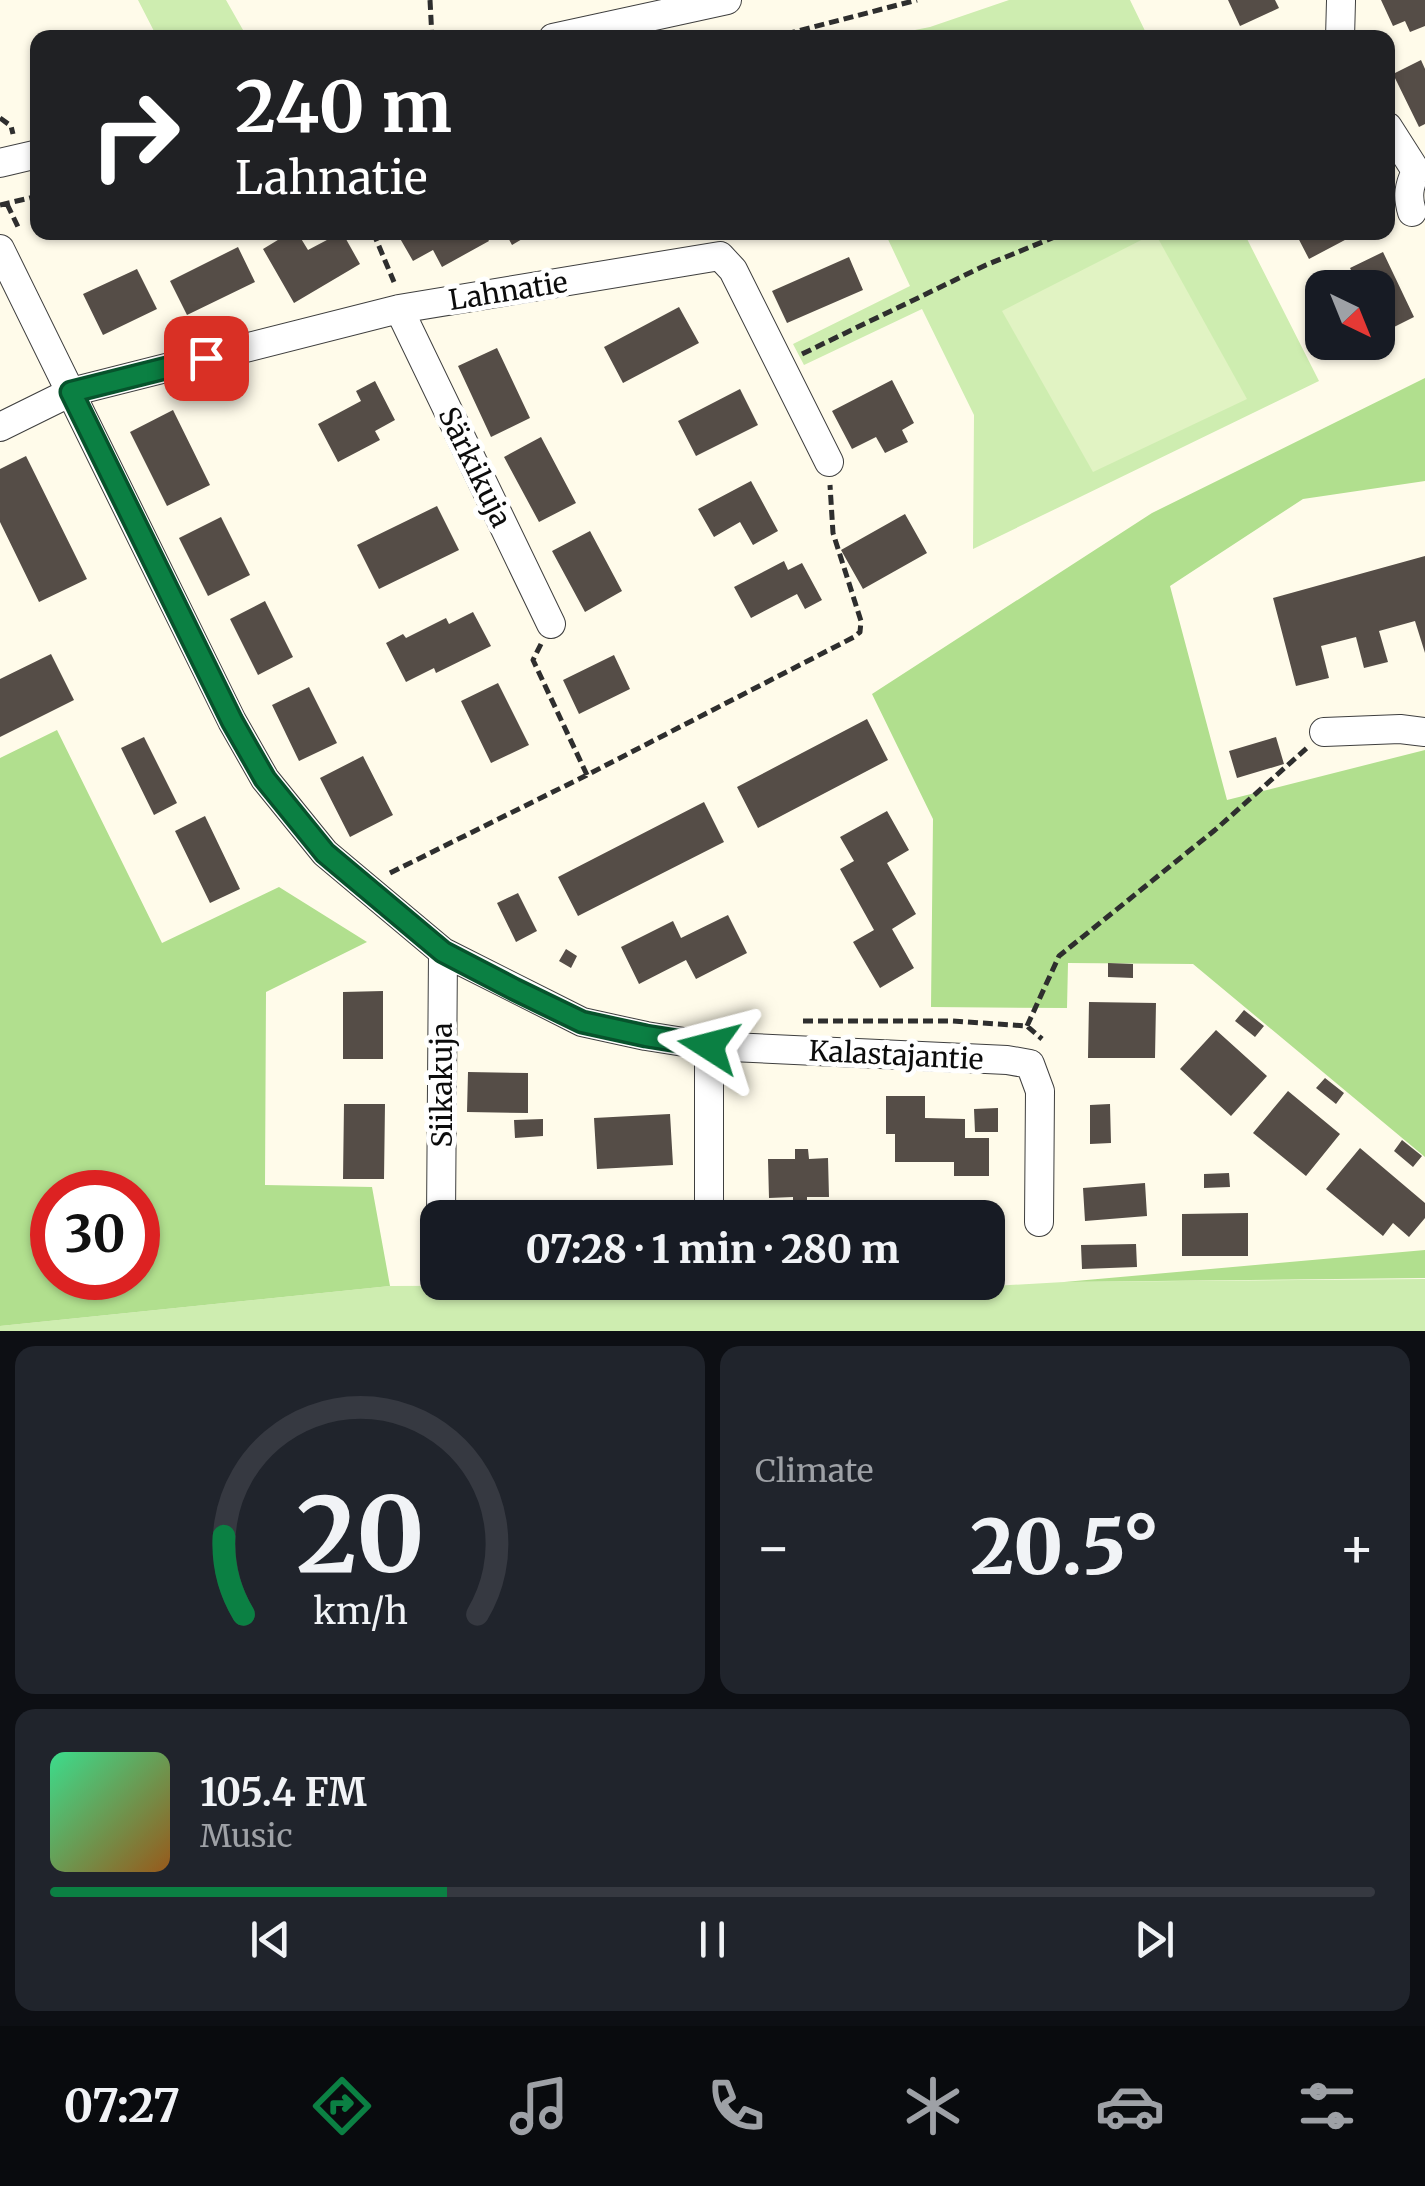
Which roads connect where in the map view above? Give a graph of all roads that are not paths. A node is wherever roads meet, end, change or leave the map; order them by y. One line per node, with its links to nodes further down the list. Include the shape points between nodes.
1 (727, 0): 3 (street)
2 (1341, 1): 4 (street)
3 (590, 30)
4 (1340, 30)
5 (1395, 137): 8 (street)
6 (30, 156): 7 (street)
7 (0, 164)
8 (1420, 172): 9 (street, via 1409,187)
9 (1412, 212)
10 (0, 249): 12 (street, Kalastajantie)
11 (399, 309): 12 (street, Lahnatie); 14 (street, Lahnatie, via 720,256); 15 (street, Särkikuja)
12 (71, 392): 13 (street, Lahnatie); 18 (street, Kalastajantie, via 265,779 325,853)
13 (0, 427)
14 (829, 462)
15 (551, 624)
16 (1324, 732): 17 (street)
17 (1425, 732)
18 (443, 952): 19 (street, Kalastajantie, via 582,1022); 20 (street, Siikakuja)
19 (709, 1046): 21 (street); 22 (street, Kalastajantie, via 1030,1064 1040,1092)
20 (441, 1200)
21 (709, 1200)
22 (1039, 1222)

